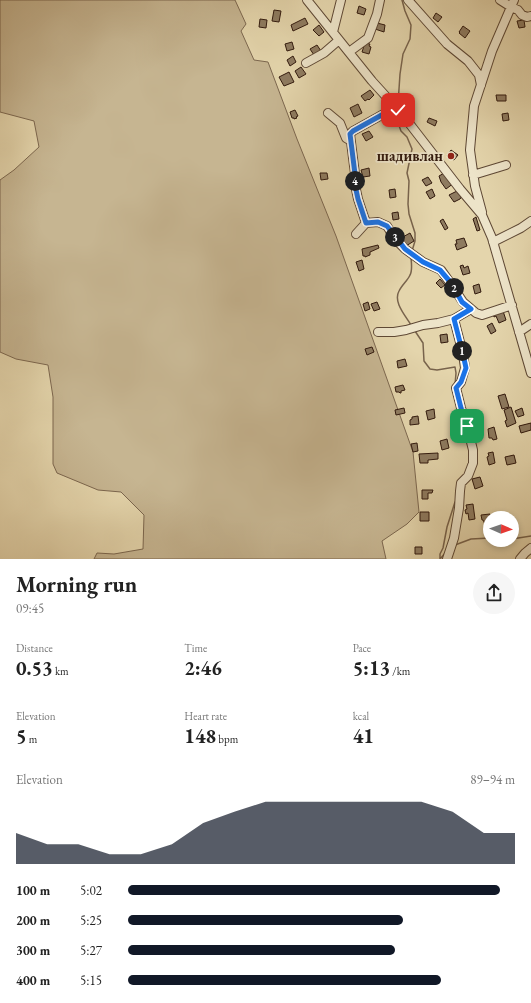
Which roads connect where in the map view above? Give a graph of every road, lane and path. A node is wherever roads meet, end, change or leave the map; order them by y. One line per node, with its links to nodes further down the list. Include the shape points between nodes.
1 (307, 0): 8 (street)
2 (341, 0): 8 (street)
3 (380, 0): 10 (street, via 368,38)
4 (408, 0): 12 (street, via 447,44 468,61 479,75)
5 (500, 0): 6 (street)
6 (512, 4): 7 (street, via 522,15); 12 (street, via 492,51)
7 (531, 16)
8 (333, 32): 9 (street)
9 (339, 40): 10 (street); 11 (street, via 324,54)
10 (349, 52): 13 (street)
11 (306, 63)
12 (481, 86): 17 (street, via 474,106 470,150)
13 (396, 107): 15 (street, via 353,131 350,134); 18 (street)
14 (328, 113): 15 (street, via 340,123 346,138)
15 (351, 141): 20 (street, via 356,192)
16 (506, 165): 17 (street)
17 (473, 175): 18 (street)
18 (482, 215): 22 (street)
19 (531, 221): 22 (street)
20 (366, 223): 21 (street); 24 (street, via 378,222 387,226 405,249 440,270 462,302)
21 (356, 234)
22 (493, 242): 23 (street)
23 (512, 305): 24 (street, via 482,315); 28 (street)
24 (471, 309): 25 (street)
25 (454, 319): 27 (street, via 406,330); 31 (street, via 466,368 456,388 473,450 473,463 468,476 461,483 454,538)
26 (531, 324): 28 (street)
27 (378, 332)
28 (519, 332): 29 (street)
29 (531, 372)
30 (531, 548): 32 (street)
31 (447, 559)
32 (520, 559)

